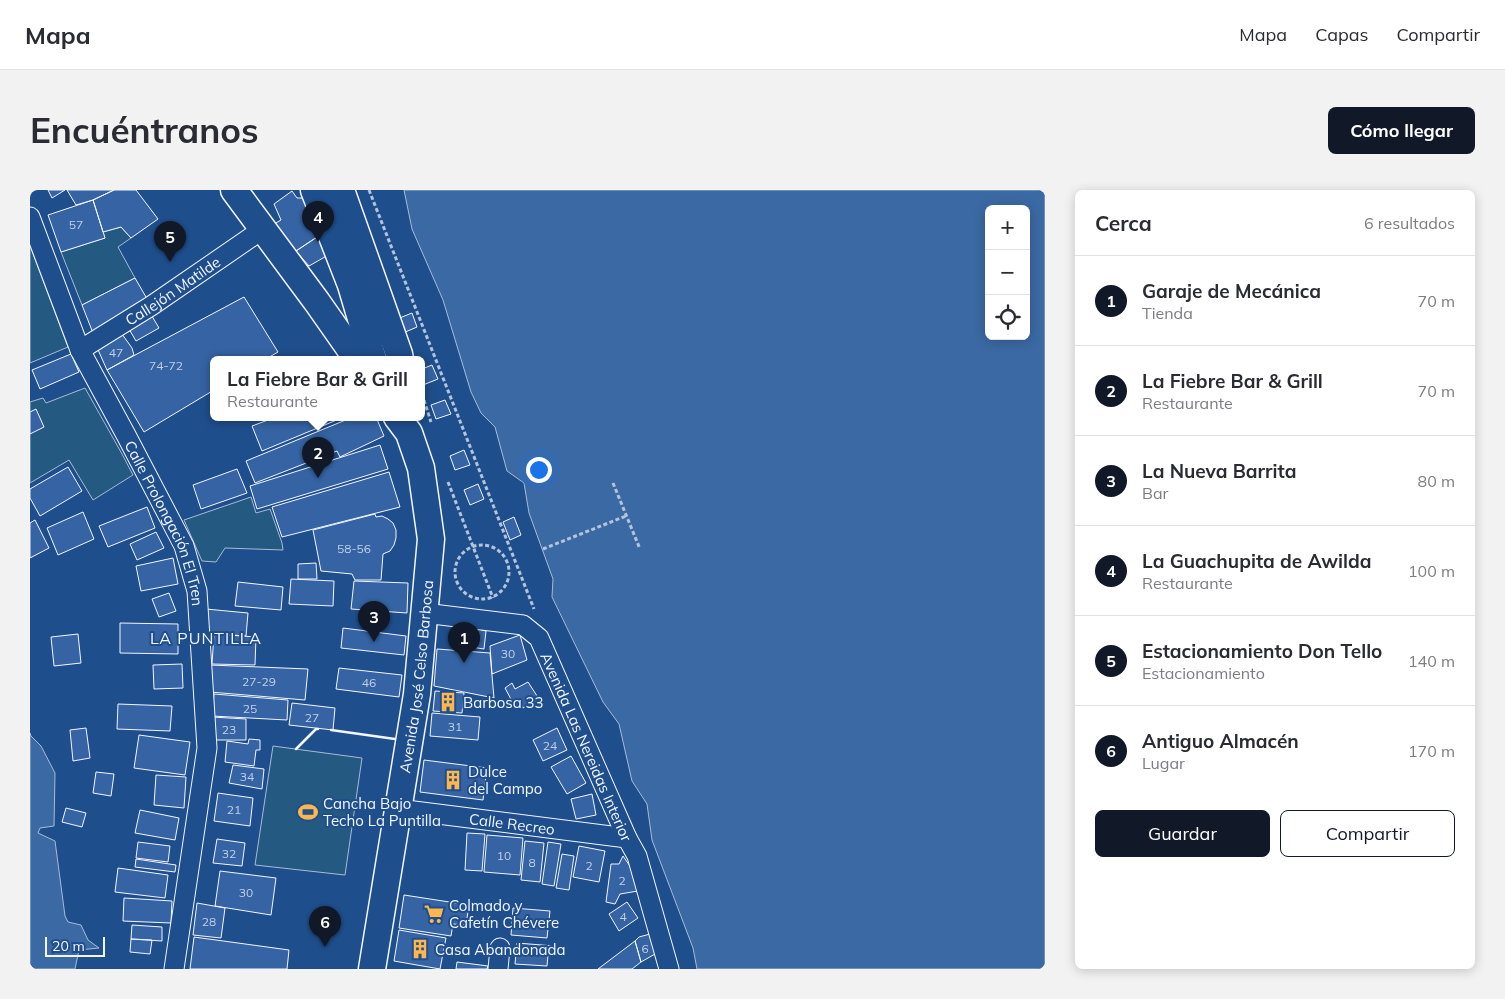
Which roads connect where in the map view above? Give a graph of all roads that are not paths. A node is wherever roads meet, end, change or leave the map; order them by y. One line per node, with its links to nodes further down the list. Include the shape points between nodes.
1 (234, 190): 5 (street)
2 (314, 190): 6 (street)
3 (341, 190): 6 (street)
4 (30, 217): 8 (street, Calle Prolongación El Tren)
5 (263, 230): 7 (street); 8 (street, Callejón Matilde)
6 (360, 277): 7 (street); 10 (street); 11 (street)
7 (317, 302): 9 (street)
8 (80, 350): 17 (street, Calle Prolongación El Tren, via 184,546 197,591 207,748)
9 (355, 356)
10 (373, 356)
11 (399, 356)
12 (403, 421): 13 (street, Avenida José Celso Barbosa, via 421,468 431,539)
13 (424, 613): 14 (street, Avenida José Celso Barbosa, via 418,694); 15 (street, Avenida Las Nereidas Interior, via 523,625 539,638)
14 (398, 808): 15 (street, Calle Recreo); 18 (street, Avenida José Celso Barbosa)
15 (627, 838): 20 (street, Avenida Las Nereidas Interior, via 637,856)
16 (500, 948): 19 (street)
17 (174, 969)
18 (372, 969)
19 (498, 969)
20 (669, 969)

